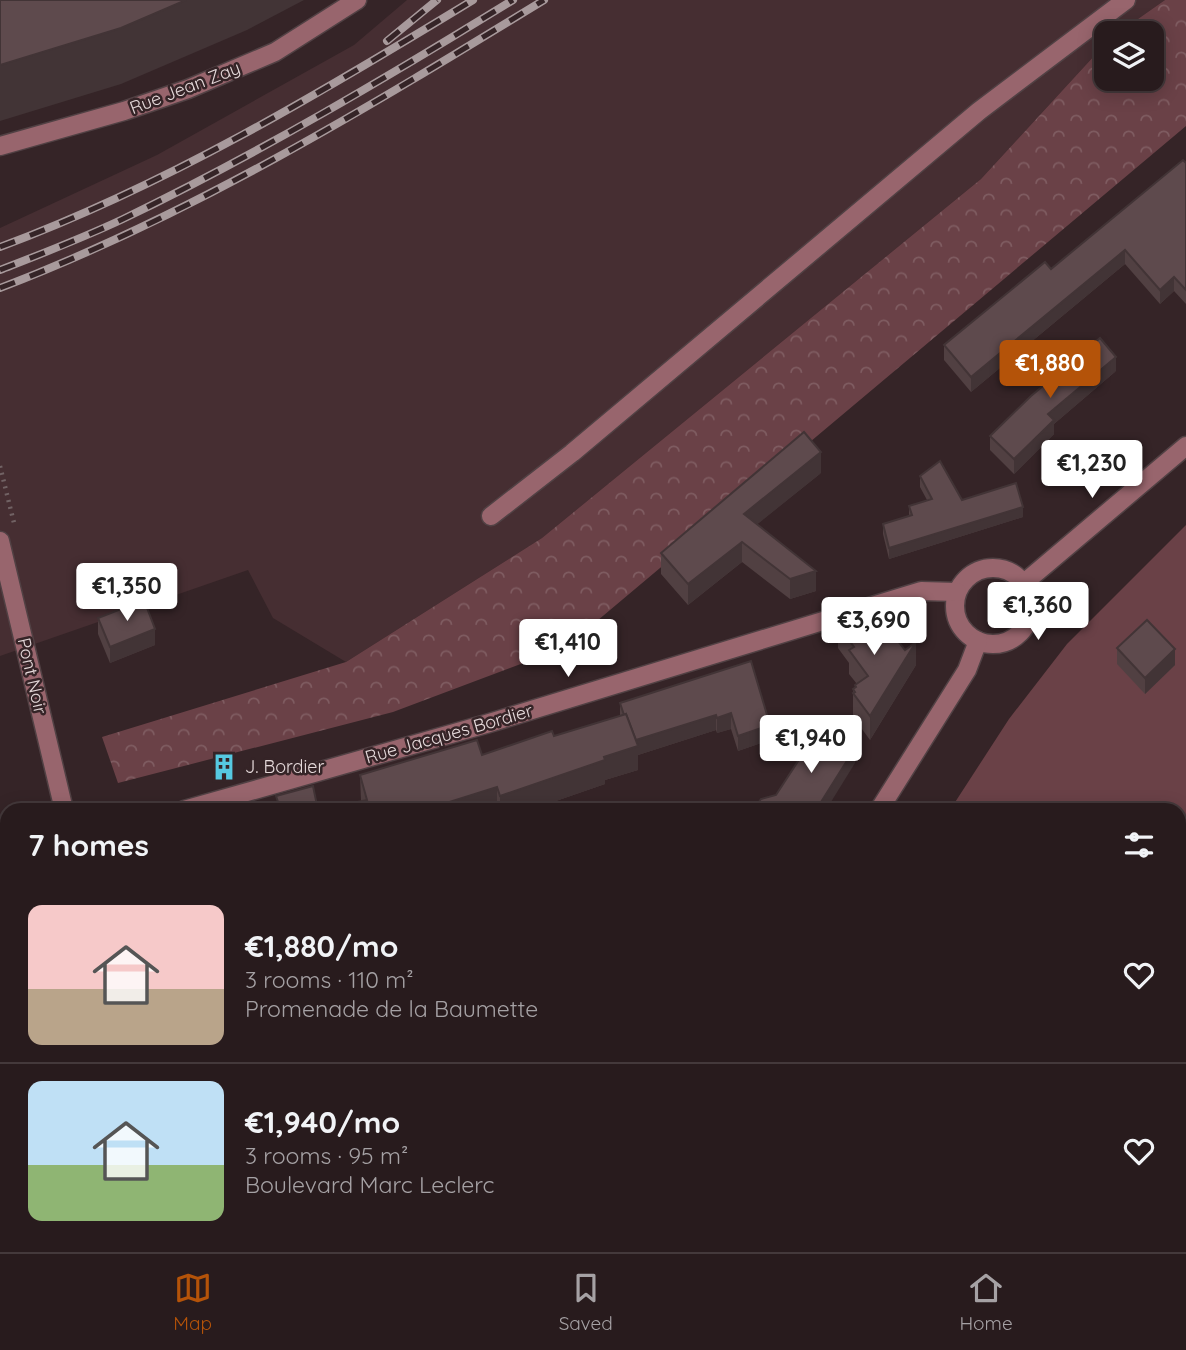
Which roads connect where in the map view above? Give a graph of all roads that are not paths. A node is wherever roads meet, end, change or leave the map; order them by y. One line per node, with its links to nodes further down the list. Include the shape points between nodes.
1 (357, 0): 3 (street, Rue Jean Zay, via 275,52 188,89)
2 (1126, 0): 5 (street, via 979,111)
3 (0, 146)
4 (1186, 446): 7 (street)
5 (491, 516)
6 (0, 541): 10 (street, Pont Noir)
7 (1024, 583): 8 (street, via 1008,571 988,568 969,576); 9 (street, via 1031,605 1021,633 1000,643)
8 (957, 592): 9 (street, via 957,621); 11 (street, Rue Jacques Bordier, via 920,591 486,724)
9 (978, 641): 12 (street, via 967,670)
10 (62, 803)
11 (209, 803)
12 (883, 803)

